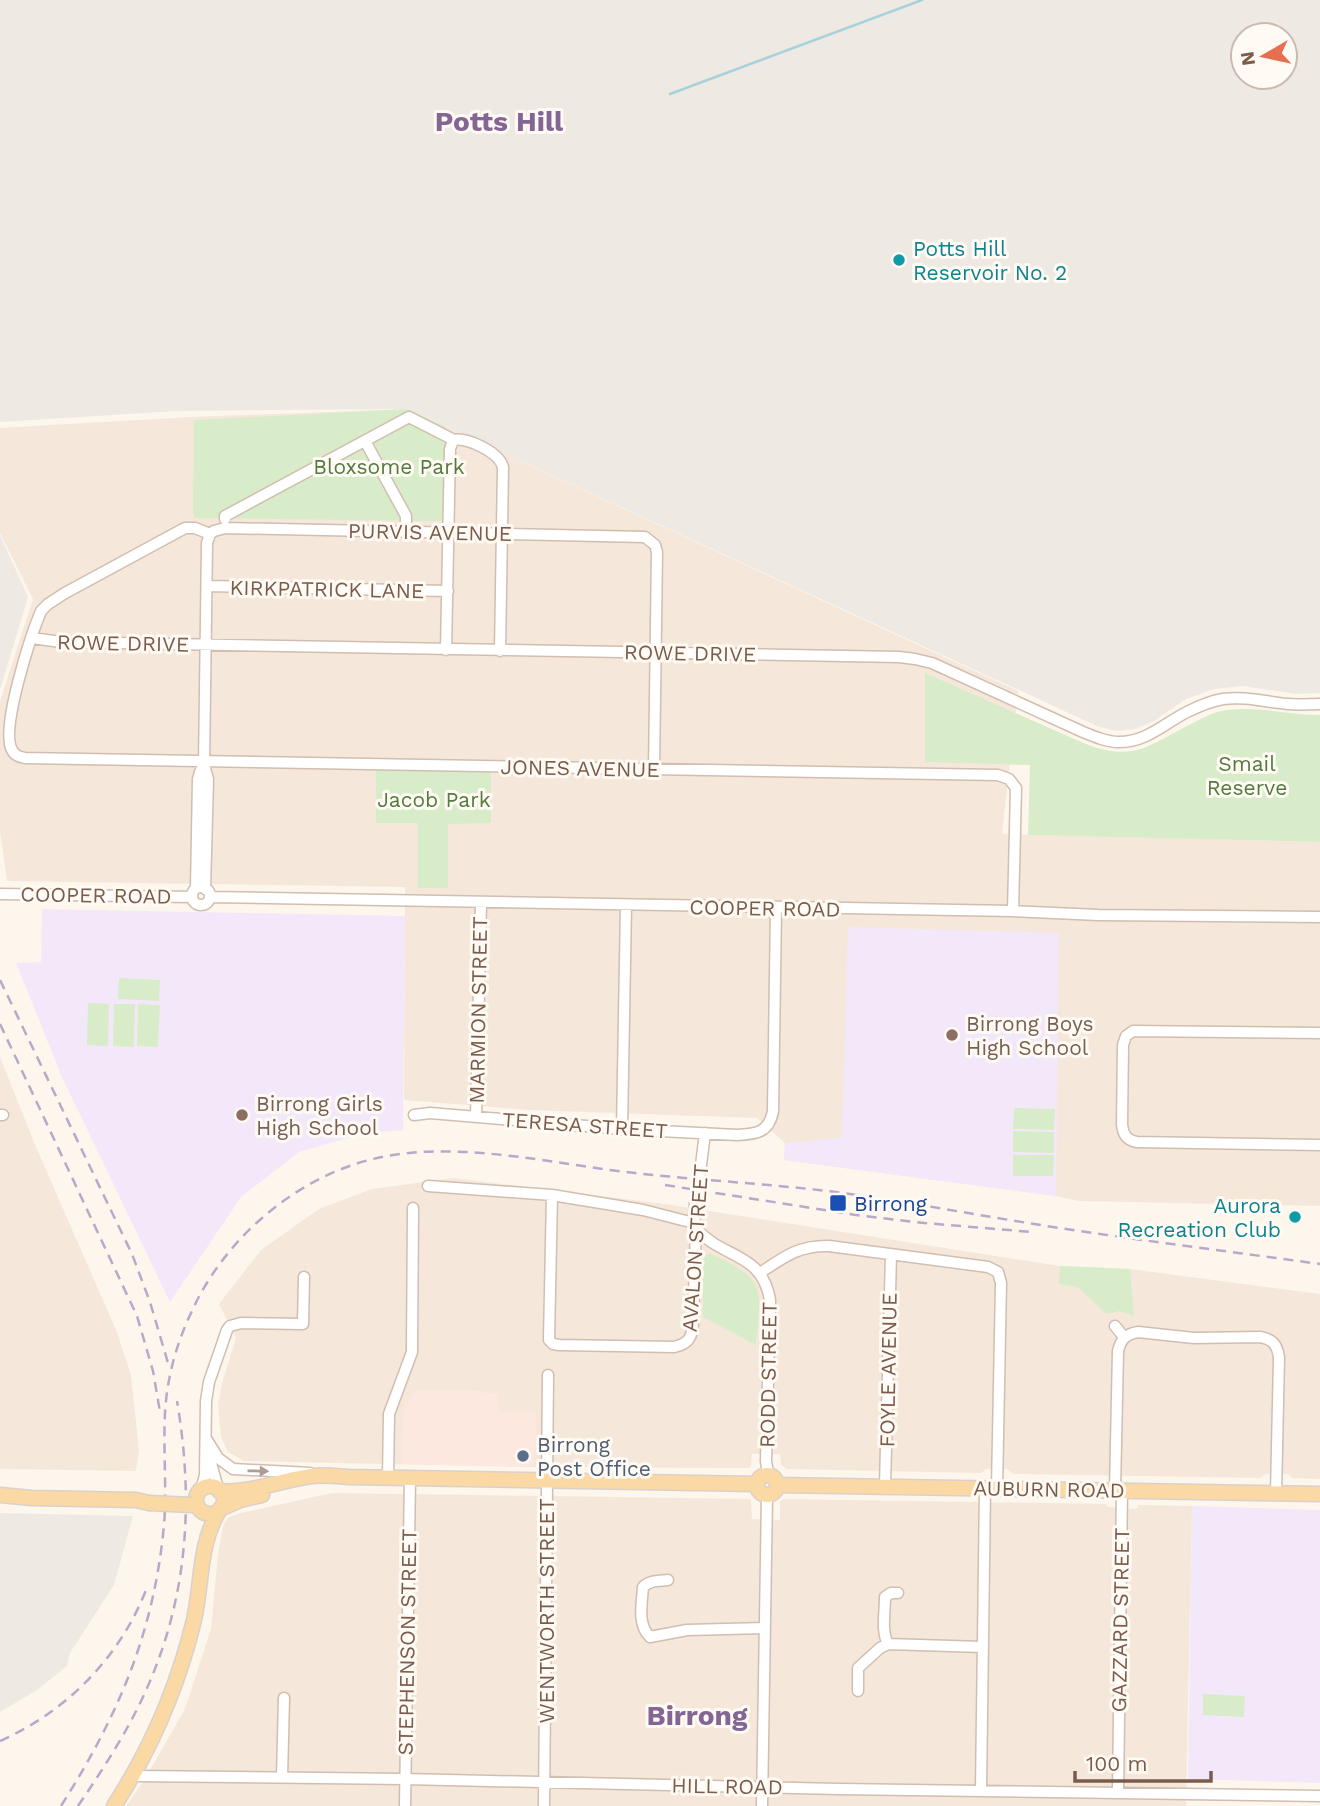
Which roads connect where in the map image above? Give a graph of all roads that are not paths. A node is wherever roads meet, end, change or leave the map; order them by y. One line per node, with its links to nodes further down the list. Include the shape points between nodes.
1 (454, 440): 2 (street, via 409,417 381,428); 5 (street); 6 (street, via 479,447 501,461)
2 (365, 441): 3 (street); 4 (street)
3 (225, 519)
4 (406, 522)
5 (448, 532): 6 (street, PURVIS AVENUE); 7 (street, PURVIS AVENUE, via 225,528); 9 (street)
6 (503, 533): 13 (street); 14 (street, PURVIS AVENUE, via 637,536 651,541 657,552)
7 (210, 534): 8 (street); 10 (street, PURVIS AVENUE, via 185,528 65,593 41,611)
8 (207, 586): 9 (street, KIRKPATRICK LANE); 11 (street)
9 (448, 591): 12 (street)
10 (32, 638): 11 (street, ROWE DRIVE); 16 (street, PURVIS AVENUE, via 10,710 10,746)
11 (206, 645): 12 (street, ROWE DRIVE); 17 (street)
12 (446, 650): 13 (street, ROWE DRIVE)
13 (500, 651): 14 (street, ROWE DRIVE)
14 (655, 653): 15 (street, ROWE DRIVE, via 915,659 1100,739 1120,742 1152,734 1213,701 1247,698); 18 (street)
15 (1320, 704)
16 (15, 755): 17 (street, JONES AVENUE)
17 (204, 763): 18 (street, JONES AVENUE); 19 (street, via 198,779)
18 (654, 770): 24 (street, JONES AVENUE, via 999,775 1016,788)
19 (201, 893): 20 (street, COOPER ROAD); 21 (street, COOPER ROAD)
20 (0, 894)
21 (481, 903): 22 (street, COOPER ROAD); 28 (street, MARMION STREET)
22 (626, 905): 23 (street, COOPER ROAD); 29 (street)
23 (776, 908): 24 (street, COOPER ROAD); 30 (street, TERESA STREET, via 770,1123 757,1132)
24 (1013, 911): 25 (street, COOPER ROAD)
25 (1320, 917)
26 (1320, 1033): 31 (street, via 1133,1031 1123,1045 1122,1124 1124,1135 1137,1142)
27 (414, 1115): 28 (street, TERESA STREET)
28 (476, 1117): 29 (street, TERESA STREET)
29 (622, 1129): 30 (street, TERESA STREET)
30 (705, 1133): 35 (street, AVALON STREET, bridge)
31 (1320, 1145)
32 (428, 1186): 33 (street)
33 (552, 1195): 35 (street, via 643,1210); 35 (street, AVALON STREET, via 549,1340 553,1344 674,1347 689,1341)
34 (413, 1208): 45 (street, via 412,1352 389,1414)
35 (695, 1225): 37 (street, RODD STREET, via 706,1238)
36 (891, 1254): 37 (street, via 817,1245 793,1252); 49 (street, FOYLE AVENUE); 50 (street, via 992,1268 1001,1279)
37 (760, 1273): 48 (street, RODD STREET, via 770,1300)
38 (304, 1277): 42 (street, via 303,1324 241,1323 227,1330 209,1382)
39 (1115, 1326): 40 (street)
40 (1124, 1337): 52 (street, GAZZARD STREET, via 1118,1351); 53 (street, via 1138,1332 1194,1338 1260,1337 1274,1342 1279,1357)
41 (548, 1374): 47 (street, WENTWORTH STREET)
42 (206, 1440): 43 (street, AUBURN ROAD, one-way to 43, via 233,1469); 51 (street); 56 (street, via 205,1479)
43 (328, 1475): 44 (main road, AUBURN ROAD); 51 (main road, AUBURN ROAD)
44 (349, 1477): 45 (main road, AUBURN ROAD); 57 (main road, AUBURN ROAD, via 240,1500)
45 (388, 1478): 46 (main road, AUBURN ROAD)
46 (410, 1478): 47 (main road, AUBURN ROAD); 68 (street, STEPHENSON STREET)
47 (546, 1480): 48 (main road, AUBURN ROAD); 69 (street, WENTWORTH STREET)
48 (767, 1485): 49 (main road, AUBURN ROAD); 61 (street, RODD STREET)
49 (885, 1486): 50 (main road, AUBURN ROAD)
50 (991, 1488): 52 (main road, AUBURN ROAD); 63 (street)
51 (219, 1490): 56 (main road, via 208,1487); 57 (main road)
52 (1118, 1490): 53 (main road, AUBURN ROAD); 72 (street, GAZZARD STREET)
53 (1276, 1493): 54 (main road, AUBURN ROAD)
54 (1320, 1494)
55 (0, 1495): 56 (main road, bridge)
56 (197, 1501): 57 (main road, via 208,1514); 58 (main road)
57 (220, 1510): 58 (main road)
58 (206, 1543): 66 (main road, via 184,1656)
59 (668, 1580): 61 (street, via 643,1587 643,1628 650,1637 687,1630)
60 (898, 1593): 62 (street, via 885,1597)
61 (764, 1628): 70 (street, RODD STREET)
62 (888, 1644): 63 (street); 64 (street, via 858,1668)
63 (982, 1647): 71 (street)
64 (858, 1690)
65 (284, 1698): 67 (street)
66 (134, 1776): 67 (street, HILL ROAD); 74 (main road)
67 (282, 1777): 68 (street, HILL ROAD)
68 (405, 1779): 69 (street, HILL ROAD); 75 (street, STEPHENSON STREET)
69 (545, 1782): 70 (street, HILL ROAD); 76 (street, WENTWORTH STREET)
70 (762, 1787): 71 (street, HILL ROAD); 77 (street, RODD STREET)
71 (981, 1791): 72 (street, HILL ROAD)
72 (1118, 1793): 73 (street, HILL ROAD)
73 (1320, 1796)
74 (114, 1806)
75 (405, 1806)
76 (544, 1806)
77 (762, 1806)

